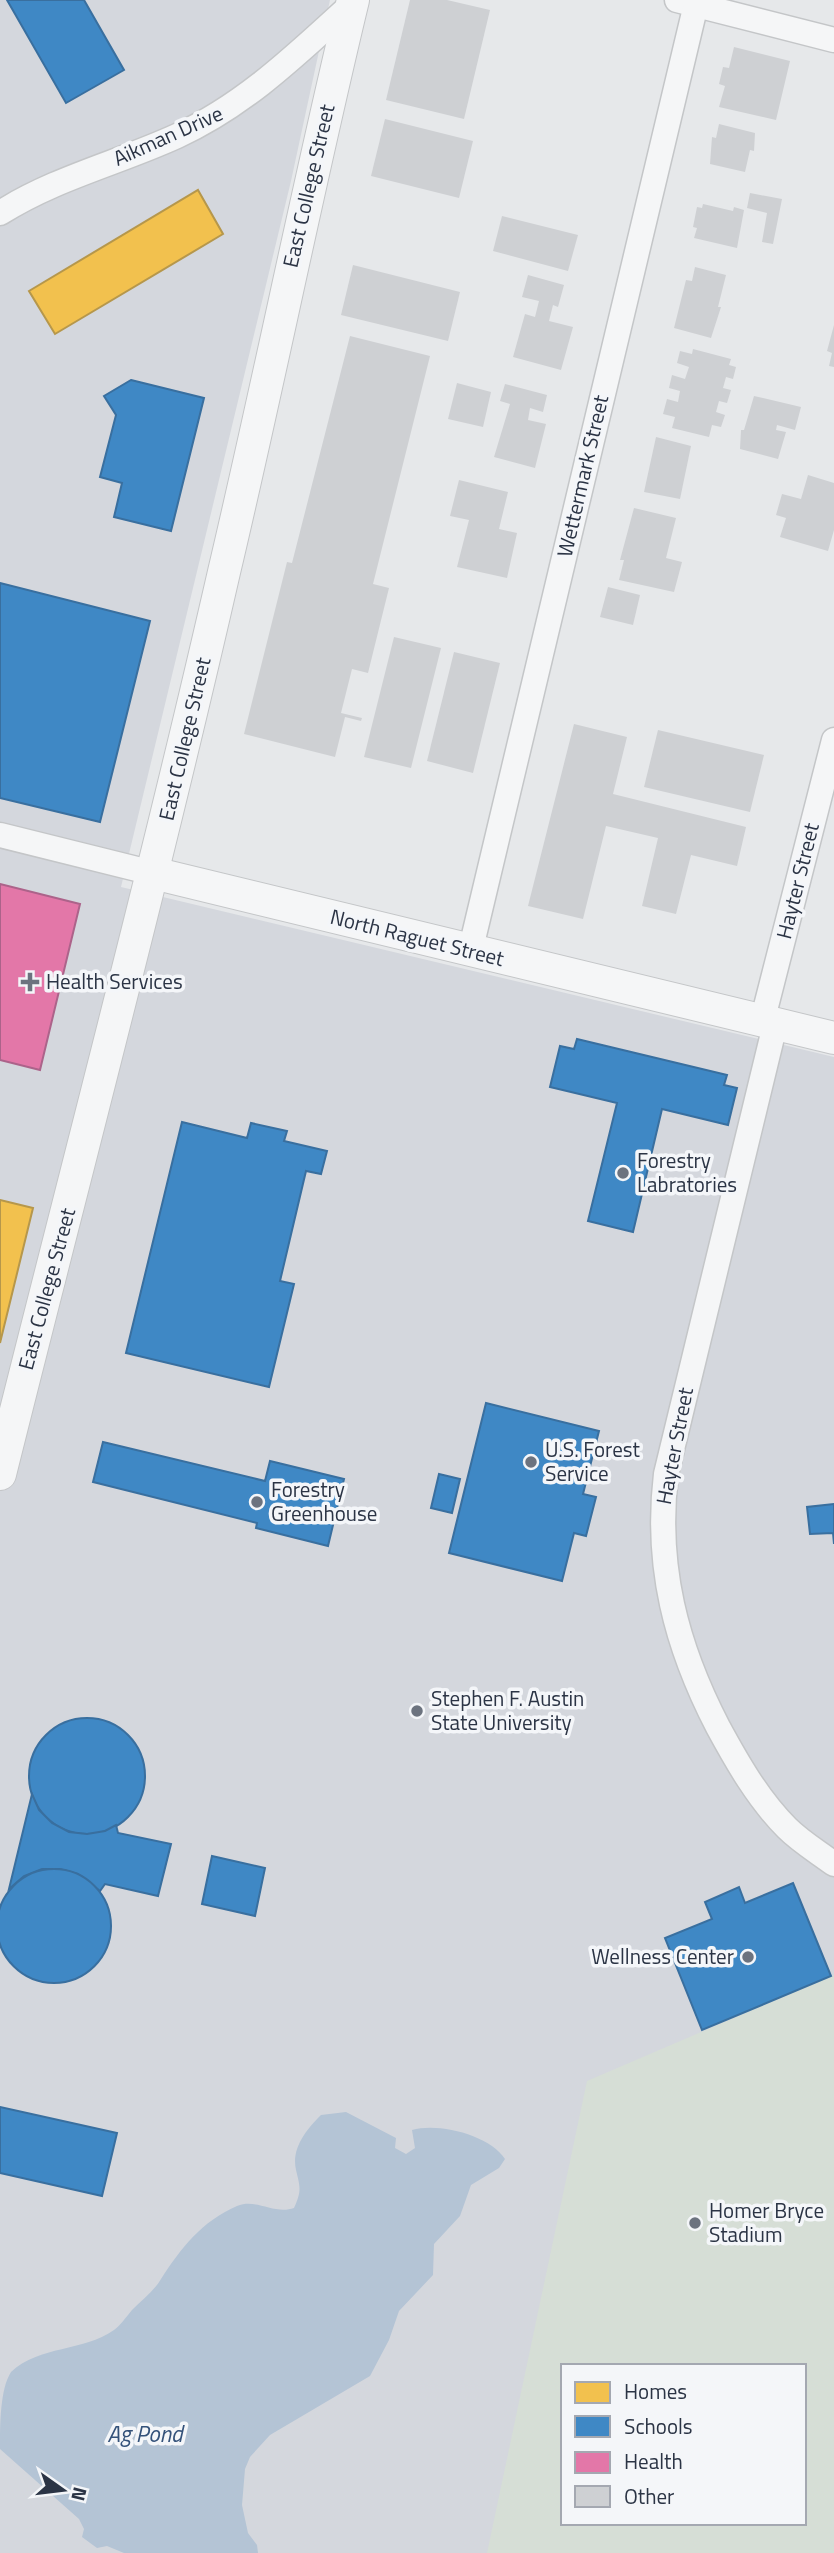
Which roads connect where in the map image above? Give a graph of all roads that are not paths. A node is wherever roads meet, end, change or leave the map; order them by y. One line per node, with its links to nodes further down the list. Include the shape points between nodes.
1 (690, 1): 3 (street); 8 (street, Wettermark Street)
2 (352, 2): 4 (street, Aikman Drive, via 257,88 217,116 48,187); 7 (street, East College Street)
3 (834, 40)
4 (0, 213)
5 (834, 740): 9 (street, Hayter Street)
6 (0, 835): 7 (street, North Raguet Street)
7 (153, 873): 8 (street, North Raguet Street); 11 (street, East College Street)
8 (470, 951): 9 (street, North Raguet Street)
9 (769, 1023): 10 (street, North Raguet Street); 12 (street, Hayter Street, via 666,1474 662,1549 668,1597 686,1657 728,1746 775,1815)
10 (834, 1038)
11 (0, 1474)
12 (834, 1864)

